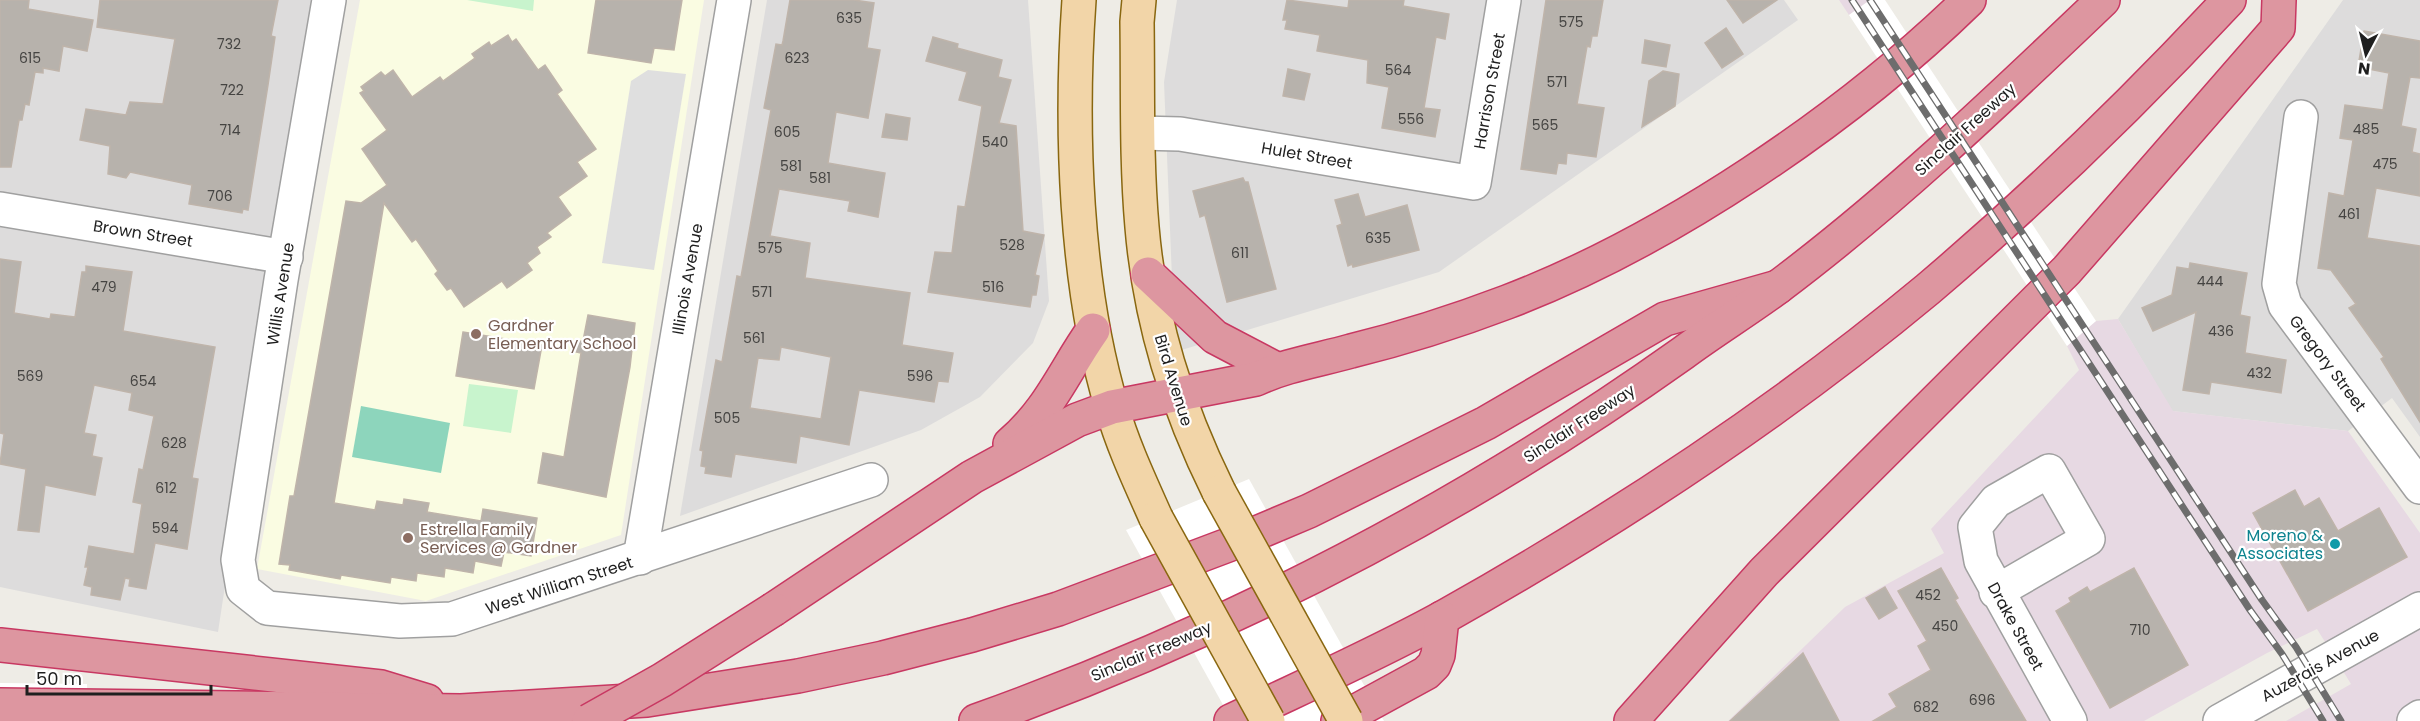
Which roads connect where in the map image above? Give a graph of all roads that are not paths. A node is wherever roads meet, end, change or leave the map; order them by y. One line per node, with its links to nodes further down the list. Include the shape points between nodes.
1 (329, 0): 14 (street, Willis Avenue)
2 (734, 0): 24 (street, Illinois Avenue)
3 (1079, 0): 17 (main road, via 1077,173)
4 (1139, 0): 11 (main road, Bird Avenue)
5 (1504, 0): 12 (street, Harrison Street)
6 (1969, 0): 18 (highway, via 1885,75 1742,179 1589,266 1508,302 1353,351)
7 (2103, 0): 16 (highway, Sinclair Freeway, via 1892,194)
8 (2229, 0): 28 (highway, via 2171,63 2054,177 1928,289 1798,390 1675,475)
9 (2279, 0): 40 (highway, via 2278,28 2067,270 1764,572)
10 (2301, 117): 23 (street, Gregory Street, via 2279,284 2285,305)
11 (1139, 134): 12 (street, Hulet Street, via 1180,134); 15 (main road, Bird Avenue, via 1141,226)
12 (1474, 183)
13 (0, 209): 14 (street, Brown Street)
14 (286, 256): 25 (street, Willis Avenue, via 238,560)
15 (1148, 274): 18 (highway, via 1215,337); 19 (main road, Bird Avenue)
16 (1778, 287): 31 (highway, via 1665,319 1486,423 1330,501 1228,545 1058,609 883,658 777,680 647,700); 35 (highway, Sinclair Freeway, via 1616,401 1472,491 1334,568 1187,637)
17 (1093, 330): 20 (main road); 21 (highway, via 1044,411)
18 (1276, 369): 19 (highway, via 1256,379)
19 (1176, 394): 20 (highway); 39 (main road, Bird Avenue, bridge, via 1190,434 1219,492)
20 (1112, 408): 21 (highway, via 1077,420); 37 (main road, bridge, via 1156,518)
21 (972, 477): 34 (highway, bridge, via 774,609 662,680)
22 (871, 480): 24 (street, West William Street)
23 (2420, 487)
24 (640, 558): 25 (street, West William Street, via 452,619 400,621 267,608)
25 (243, 589)
26 (1996, 592): 26 (street, Drake Street, via 1981,561 1975,527 1995,501 2049,471 2088,539); 41 (street, Drake Street)
27 (2420, 609): 32 (street, Auzerais Avenue)
28 (1442, 618): 36 (highway); 38 (highway, via 1434,665 1426,673)
29 (0, 645): 31 (highway, via 381,687)
30 (0, 705): 31 (highway)
31 (460, 711)
32 (2240, 716)
33 (2420, 717): 42 (street)
34 (588, 721)
35 (976, 721)
36 (1231, 721)
37 (1268, 721)
38 (1338, 721)
39 (1346, 721)
40 (1631, 721)
41 (2070, 721)
42 (2414, 721)

